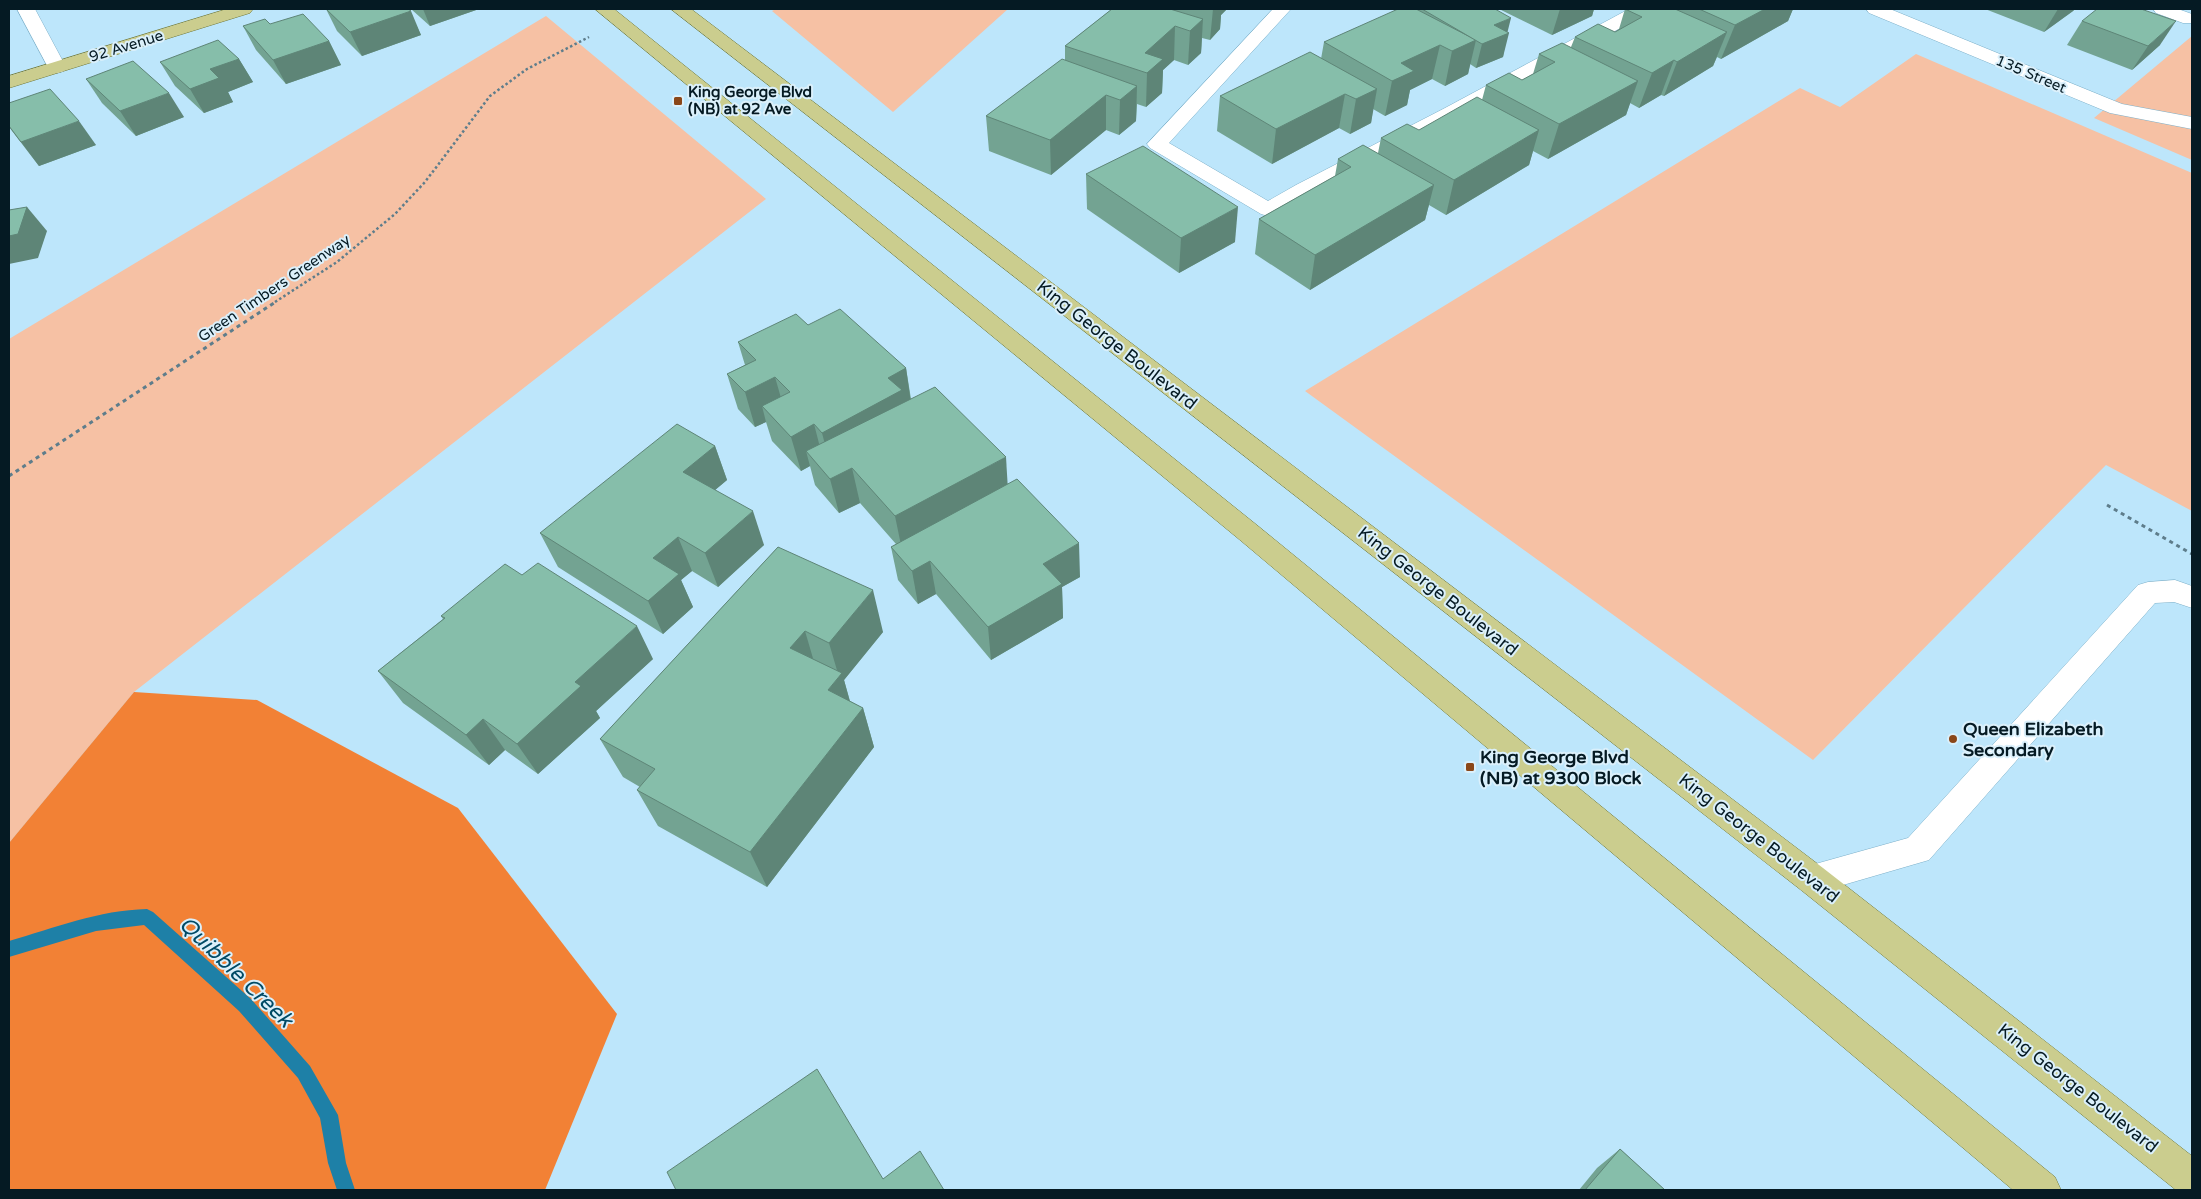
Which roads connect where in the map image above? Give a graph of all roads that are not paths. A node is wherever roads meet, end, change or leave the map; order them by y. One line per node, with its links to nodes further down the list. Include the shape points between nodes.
1 (26, 9): 10 (street)
2 (244, 9): 10 (main road, 92 Avenue)
3 (604, 9): 16 (main road, via 1257,539)
4 (680, 9): 14 (main road, King George Boulevard)
5 (1282, 9): 6 (street, via 1157,144 1268,210)
6 (1638, 9)
7 (1875, 9): 12 (street, 135 Street, via 2117,109)
8 (2162, 9): 9 (street)
9 (2189, 19)
10 (56, 68): 11 (main road, 92 Avenue)
11 (9, 82)
12 (2192, 123)
13 (2192, 597): 14 (street, via 2176,591 2148,593 1918,850)
14 (1812, 879): 15 (main road, King George Boulevard)
15 (2192, 1178)
16 (2042, 1190)

